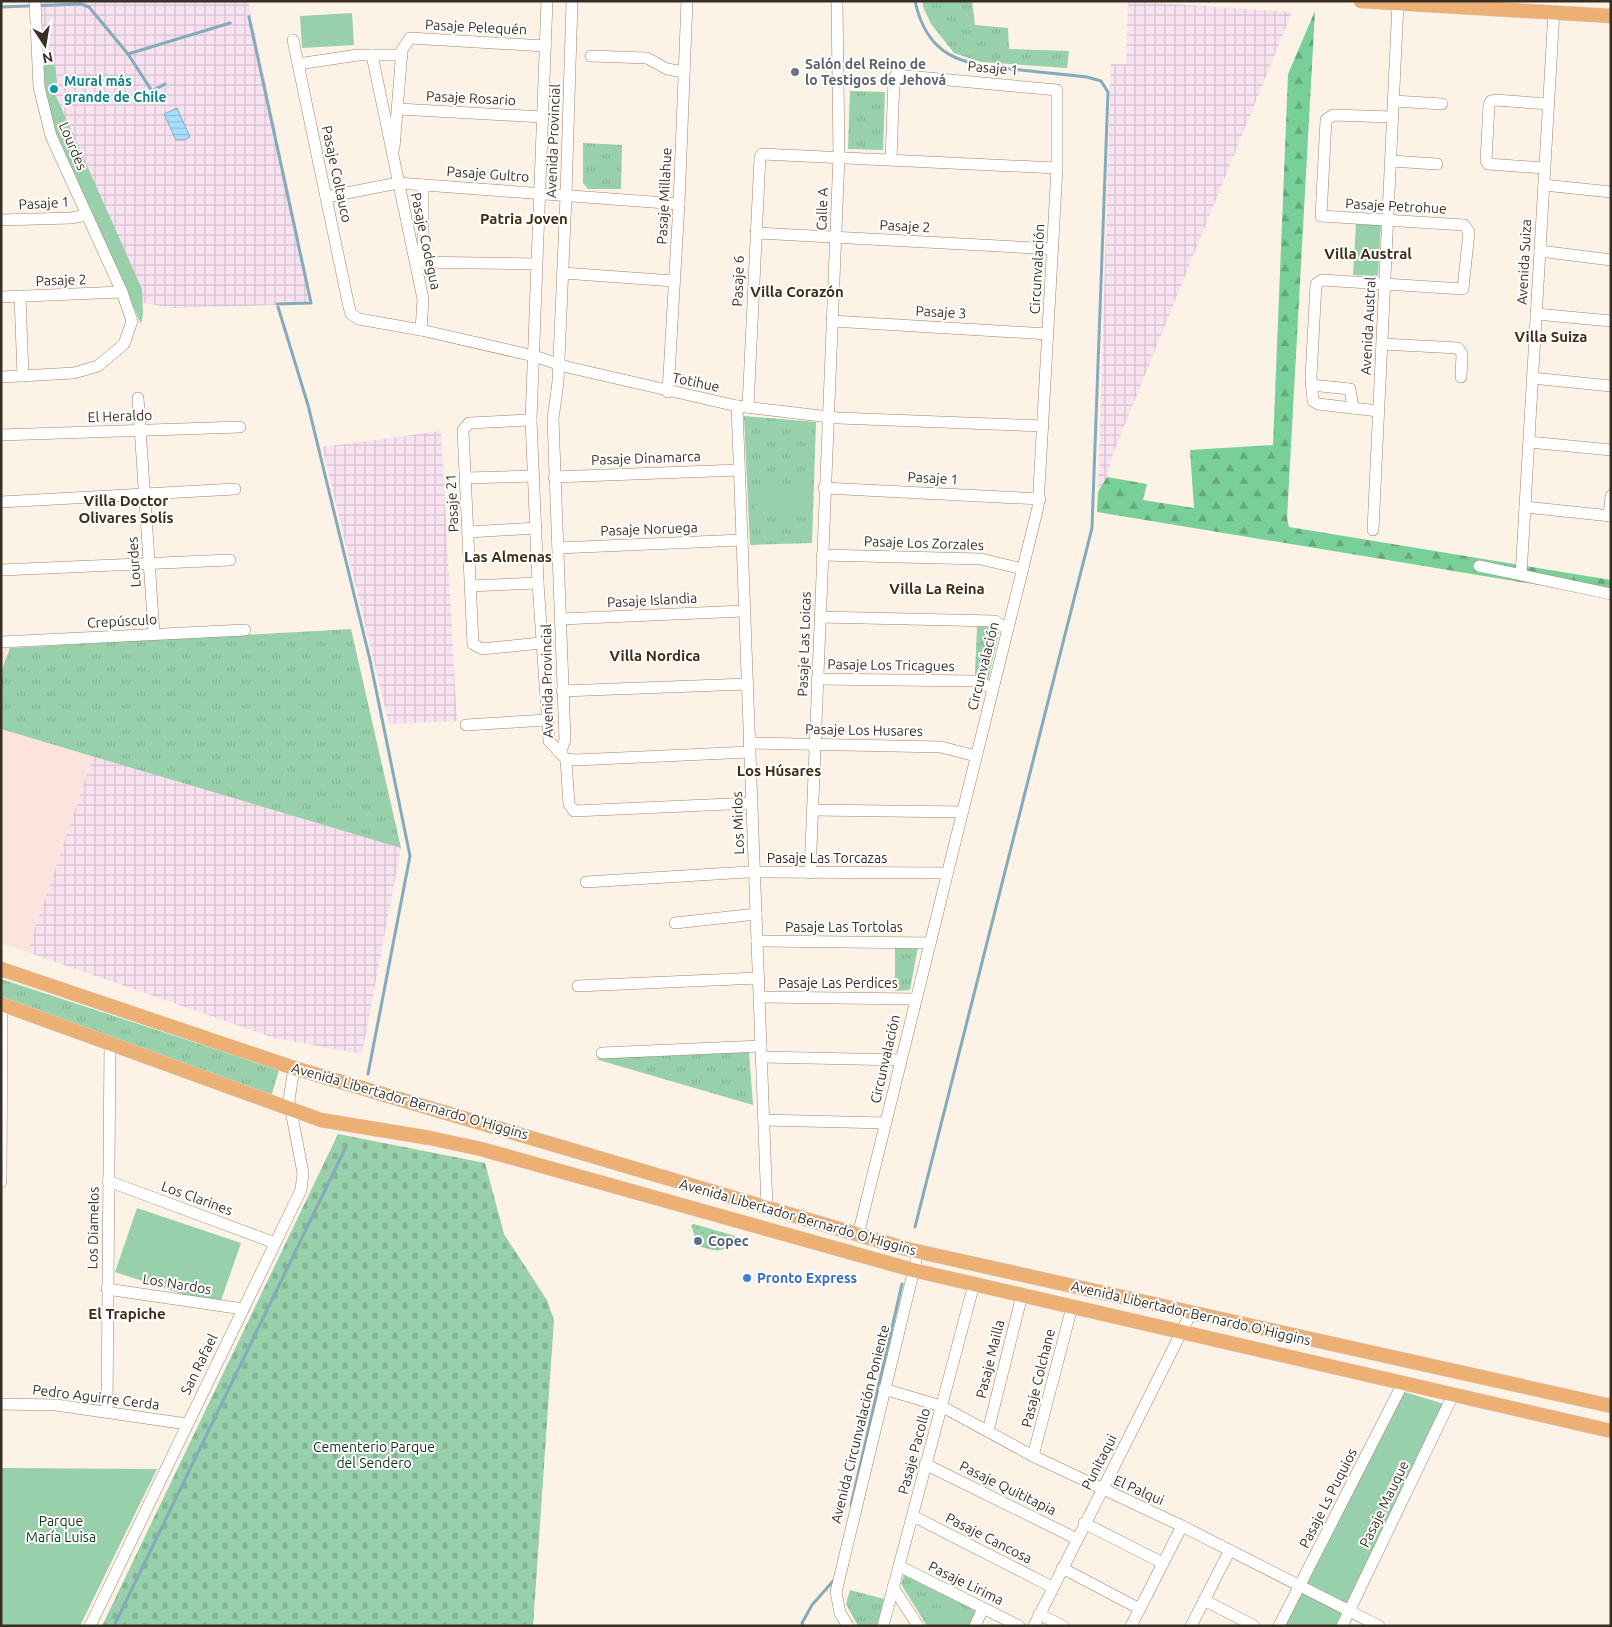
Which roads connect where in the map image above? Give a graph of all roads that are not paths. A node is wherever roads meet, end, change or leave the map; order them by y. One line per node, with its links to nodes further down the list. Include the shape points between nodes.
1 (36, 1): 39 (street, Lourdes, via 38,87 43,110 51,136)
2 (547, 1): 11 (street, Avenida Provincial)
3 (572, 1): 37 (street, Avenida Provincial)
4 (687, 1): 16 (street, Pasaje Millahue)
5 (837, 1): 24 (street, Calle A)
6 (1361, 1): 7 (main road)
7 (1398, 3): 8 (main road); 18 (street, Avenida Austral)
8 (1554, 11): 9 (main road); 20 (street, Avenida Suiza)
9 (1611, 16)
10 (293, 40): 15 (street, Pasaje Coltauco)
11 (545, 46): 13 (street, Pasaje Pelequén, via 410,38 403,46); 22 (street, Avenida Provincial)
12 (372, 55): 13 (street); 15 (street); 26 (street, Pasaje Codegua)
13 (402, 55): 21 (street, Pasaje Codegua)
14 (590, 56): 16 (street, via 647,58 668,70)
15 (298, 64): 36 (street, Pasaje Coltauco)
16 (684, 72): 38 (street, Pasaje Millahue)
17 (1059, 94): 25 (street, Pasaje 1, via 1054,88 900,75 894,78); 29 (street, Circunvalación)
18 (1394, 101): 19 (street); 23 (street, Avenida Austral)
19 (1442, 104)
20 (1549, 104): 30 (street, Avenida Suiza); 30 (street, via 1491,101 1489,105 1488,164)
21 (398, 109): 22 (street, Pasaje Rosario); 26 (street, Pasaje Codegua)
22 (542, 117): 35 (street, Avenida Provincial)
23 (1392, 117): 27 (street, Avenida Austral); 41 (street, Pasaje Petrohue, via 1333,115 1326,120 1320,213 1324,217)
24 (839, 156): 25 (street); 42 (street, Pasaje 6, via 766,152 760,157); 43 (street, Calle A)
25 (891, 159): 29 (street)
26 (393, 160): 31 (street, Pasaje Codegua)
27 (1391, 161): 28 (street); 41 (street, Avenida Austral)
28 (1437, 164)
29 (1057, 168): 44 (street, Circunvalación)
30 (1545, 168): 33 (street, Avenida Suiza)
31 (398, 183): 32 (street, Pasaje Gultro); 36 (street, Pasaje Gultro); 47 (street, Pasaje Codegua)
32 (423, 185): 35 (street, Pasaje Gultro); 47 (street)
33 (1544, 186): 34 (street); 45 (street, Avenida Suiza)
34 (1611, 192)
35 (540, 193): 37 (street, Pasaje Gultro); 48 (street, Avenida Provincial)
36 (326, 196): 55 (street, Pasaje Coltauco)
37 (566, 196): 38 (street, Pasaje Gultro); 49 (street, Avenida Provincial)
38 (679, 204): 50 (street, Pasaje Millahue)
39 (87, 215): 40 (street, Pasaje 1); 52 (street, Lourdes)
40 (1, 220)
41 (1388, 221): 51 (street, Avenida Austral); 51 (street, Pasaje Petrohue, via 1467,227 1468,241 1463,289)
42 (756, 233): 43 (street, Pasaje 2); 72 (street, Pasaje 6)
43 (836, 237): 44 (street, Pasaje 2); 57 (street, Calle A)
44 (1053, 248): 60 (street, Circunvalación)
45 (1540, 251): 46 (street); 56 (street, Avenida Suiza)
46 (1611, 260)
47 (419, 262): 48 (street); 59 (street, Pasaje Codegua, via 423,299)
48 (536, 264): 62 (street, Avenida Provincial)
49 (563, 274): 50 (street); 63 (street, Avenida Provincial)
50 (674, 281): 70 (street, Pasaje Millahue)
51 (1385, 284): 61 (street, Avenida Austral); 68 (street, via 1318,281)
52 (122, 292): 53 (street, Pasaje 2); 64 (street, Lourdes, via 132,321 124,344 110,358 86,370)
53 (20, 296): 54 (street, Pasaje 2); 64 (street)
54 (1, 297)
55 (351, 314): 59 (street, Totihue, via 359,319)
56 (1536, 314): 58 (street); 67 (street, Avenida Suiza)
57 (832, 321): 60 (street, Pasaje 3); 75 (street, Calle A)
58 (1611, 321)
59 (421, 330): 62 (street, Totihue)
60 (1048, 334): 77 (street, Circunvalación)
61 (1382, 344): 66 (street, via 1458,348 1462,354); 74 (street, Avenida Austral)
62 (534, 356): 63 (street, Totihue); 76 (street, Avenida Provincial)
63 (558, 364): 70 (street, Totihue); 85 (street, Avenida Provincial, via 553,419)
64 (23, 376): 65 (street, Lourdes)
65 (1, 377)
66 (1461, 377)
67 (1532, 378): 69 (street); 81 (street, Avenida Suiza)
68 (1311, 381): 73 (street, via 1350,389); 73 (street, via 1313,401)
69 (1611, 386)
70 (668, 392): 72 (street, Totihue)
71 (138, 398): 79 (street, Lourdes)
72 (742, 406): 75 (street, Totihue); 83 (street, Los Mirlos)
73 (1353, 408): 74 (street)
74 (1378, 411): 96 (street, Avenida Austral)
75 (828, 417): 77 (street, Totihue); 88 (street, Pasaje Las Loicas)
76 (531, 420): 84 (street, Avenida Provincial); 86 (street, Pasaje 21, via 469,423 463,430)
77 (1043, 426): 91 (street, Circunvalación)
78 (240, 427): 79 (street, El Heraldo)
79 (140, 430): 80 (street, El Heraldo); 89 (street, Lourdes)
80 (1, 435)
81 (1529, 442): 82 (street); 93 (street, Avenida Suiza)
82 (1611, 450)
83 (739, 470): 85 (street, Pasaje Dinamarca); 98 (street, Los Mirlos)
84 (534, 476): 86 (street); 95 (street, Avenida Provincial)
85 (554, 477): 99 (street, Avenida Provincial)
86 (466, 478): 97 (street, Pasaje 21)
87 (235, 488): 89 (street)
88 (824, 488): 91 (street, Pasaje 1); 100 (street, Pasaje Las Loicas)
89 (144, 494): 92 (street); 102 (street, Lourdes)
90 (1611, 496): 94 (street)
91 (1040, 499): 104 (street, Circunvalación)
92 (1, 502)
93 (1525, 507): 94 (street); 106 (street, Avenida Suiza)
94 (1610, 516)
95 (536, 528): 97 (street); 107 (street, Avenida Provincial)
96 (1373, 530)
97 (468, 532): 108 (street, Pasaje 21)
98 (742, 540): 99 (street, Pasaje Noruega); 110 (street, Los Mirlos)
99 (558, 548): 112 (street, Avenida Provincial)
100 (822, 555): 104 (street, Pasaje Los Zorzales, via 981,559); 111 (street, Pasaje Las Loicas)
101 (230, 560): 102 (street)
102 (149, 564): 105 (street); 115 (street, Lourdes)
103 (1479, 566): 106 (street)
104 (1023, 569): 113 (street, Circunvalación)
105 (1, 570)
106 (1521, 575): 109 (street)
107 (538, 583): 108 (street); 117 (street, Avenida Provincial)
108 (470, 586): 117 (street, Pasaje 21, via 473,644 482,649)
109 (1611, 594)
110 (744, 611): 112 (street, Pasaje Islandia); 119 (street, Los Mirlos)
111 (820, 617): 113 (street, via 995,621); 118 (street, Pasaje Las Loicas)
112 (560, 619): 121 (street, Avenida Provincial)
113 (1008, 629): 120 (street, Circunvalación)
114 (245, 630): 115 (street, Crepúsculo)
115 (154, 634): 116 (street, Crepúsculo)
116 (1, 642)
117 (541, 643): 122 (street, Avenida Provincial)
118 (818, 679): 120 (street, Pasaje Los Tricagues, via 974,681); 124 (street, Pasaje Las Loicas)
119 (747, 684): 121 (street); 125 (street, Los Mirlos)
120 (993, 688): 127 (street, Circunvalación)
121 (562, 691): 126 (street, Avenida Provincial)
122 (546, 720): 123 (street); 126 (street, Avenida Provincial, via 548,741)
123 (466, 725)
124 (815, 744): 125 (street, Pasaje Los Husares); 127 (street, Pasaje Los Husares, via 941,747); 129 (street, Pasaje Las Loicas)
125 (750, 747): 126 (street, Pasaje Los Husares, via 576,760); 128 (street, Los Mirlos)
126 (563, 756): 128 (street, via 570,804 574,811)
127 (976, 756): 130 (street, Circunvalación)
128 (752, 803): 131 (street, Los Mirlos)
129 (813, 810): 130 (street); 132 (street, Pasaje Las Loicas)
130 (962, 812): 133 (street, Circunvalación)
131 (755, 872): 132 (street, Pasaje Las Torcazas); 134 (street, Pasaje Las Torcazas); 135 (street, Los Mirlos)
132 (810, 873): 133 (street, Pasaje Las Torcazas)
133 (947, 873): 138 (street, Circunvalación)
134 (586, 882)
135 (756, 914): 136 (street); 137 (street, Los Mirlos)
136 (675, 923)
137 (757, 941): 138 (street, Pasaje Las Tortolas); 140 (street, Los Mirlos)
138 (930, 943): 143 (street, Circunvalación)
139 (1, 969): 149 (main road, Avenida Libertador Bernardo O'Higgins)
140 (759, 978): 141 (street); 142 (street, Los Mirlos)
141 (578, 986)
142 (760, 997): 143 (street, Pasaje Las Perdices); 146 (street, Los Mirlos)
143 (915, 998): 148 (street, Circunvalación)
144 (2, 1004): 145 (main road, Avenida Libertador Bernardo O'Higgins); 153 (street)
145 (110, 1044): 150 (main road, Avenida Libertador Bernardo O'Higgins); 154 (street, Los Diamelos)
146 (762, 1051): 147 (street); 148 (street); 151 (street, Los Mirlos)
147 (602, 1053)
148 (901, 1060): 152 (street, Circunvalación)
149 (294, 1068): 150 (street, San Rafael); 156 (main road, Avenida Libertador Bernardo O'Higgins)
150 (291, 1110): 158 (street, San Rafael, via 303,1183); 160 (main road, Avenida Libertador Bernardo O'Higgins, via 321,1120 481,1149)
151 (764, 1120): 152 (street); 156 (street, Los Mirlos)
152 (885, 1123): 157 (street, Circunvalación)
153 (1, 1130): 155 (street)
154 (108, 1181): 158 (street, Los Clarines); 162 (street, Los Diamelos)
155 (1, 1182)
156 (767, 1208): 157 (main road, Avenida Libertador Bernardo O'Higgins)
157 (858, 1235): 159 (main road, Avenida Libertador Bernardo O'Higgins)
158 (275, 1243): 166 (street, San Rafael)
159 (916, 1251): 160 (street, Avenida Circunvalación Poniente); 165 (main road, Avenida Libertador Bernardo O'Higgins)
160 (913, 1270): 161 (main road, Avenida Libertador Bernardo O'Higgins); 170 (street, Avenida Circunvalación Poniente)
161 (974, 1284): 163 (main road, Avenida Libertador Bernardo O'Higgins); 173 (street, Pasaje Pacollo)
162 (107, 1289): 166 (street, Los Nardos); 175 (street, Los Diamelos)
163 (1022, 1295): 164 (main road, Avenida Libertador Bernardo O'Higgins); 177 (street, Pasaje Mailla)
164 (1072, 1307): 168 (main road, Avenida Libertador Bernardo O'Higgins); 179 (street, Pasaje Colchane)
165 (1173, 1309): 167 (main road, Avenida Libertador Bernardo O'Higgins); 168 (main road)
166 (243, 1310): 176 (street, San Rafael)
167 (1191, 1312): 168 (street, Punitaqui); 174 (main road, Avenida Libertador Bernardo O'Higgins)
168 (1175, 1330): 169 (main road, Avenida Libertador Bernardo O'Higgins); 181 (street, Punitaqui)
169 (1403, 1383): 171 (main road, Avenida Libertador Bernardo O'Higgins); 190 (street, Pasaje Ls Puquios)
170 (884, 1389): 173 (street, El Palqui); 199 (street, Avenida Circunvalación Poniente, via 836,1592 837,1603)
171 (1453, 1395): 178 (main road, Avenida Libertador Bernardo O'Higgins); 196 (street, Pasaje Mauque)
172 (1, 1404): 175 (street, Pedro Aguirre Cerda, via 56,1405)
173 (941, 1406): 177 (street, El Palqui); 180 (street, Pasaje Pacollo)
174 (1611, 1406)
175 (107, 1412): 176 (street, Pedro Aguirre Cerda)
176 (187, 1424): 198 (street, San Rafael)
177 (988, 1430): 179 (street, El Palqui)
178 (1611, 1431)
179 (1034, 1456): 181 (street, El Palqui)
180 (925, 1464): 182 (street, Pasaje Pacollo); 185 (street, Pasaje Quititapia)
181 (1102, 1490): 183 (street, Punitaqui); 184 (street, El Palqui)
182 (913, 1516): 188 (street, Pasaje Pacollo); 191 (street, Pasaje Cancosa)
183 (1084, 1523): 185 (street, Punitaqui); 187 (street)
184 (1182, 1526): 186 (street, El Palqui); 187 (street)
185 (1077, 1538): 189 (street, Punitaqui)
186 (1230, 1550): 190 (street, El Palqui); 193 (street)
187 (1164, 1562): 195 (street)
188 (899, 1566): 192 (street, Pasaje Pacollo); 194 (street, Pasaje Lirima)
189 (1062, 1568): 191 (street, Punitaqui); 195 (street)
190 (1300, 1585): 196 (street, El Palqui); 209 (street, Pasaje Ls Puquios)
191 (1052, 1587): 197 (street, Punitaqui)
192 (894, 1588): 200 (street, Pasaje Pacollo); 201 (street)
193 (1204, 1600): 207 (street); 208 (street)
194 (983, 1608): 202 (street); 203 (street, Pasaje Lirima)
195 (1140, 1609): 206 (street)
196 (1349, 1611): 210 (street, Pasaje Mauque); 211 (street, El Palqui)
197 (1040, 1614): 204 (street, Punitaqui); 205 (street)
198 (90, 1626)
199 (848, 1626)
200 (883, 1626)
201 (918, 1626)
202 (975, 1626)
203 (1019, 1626)
204 (1034, 1626)
205 (1062, 1626)
206 (1131, 1626)
207 (1191, 1626)
208 (1254, 1626)
209 (1279, 1626)
210 (1342, 1626)
211 (1379, 1626)

